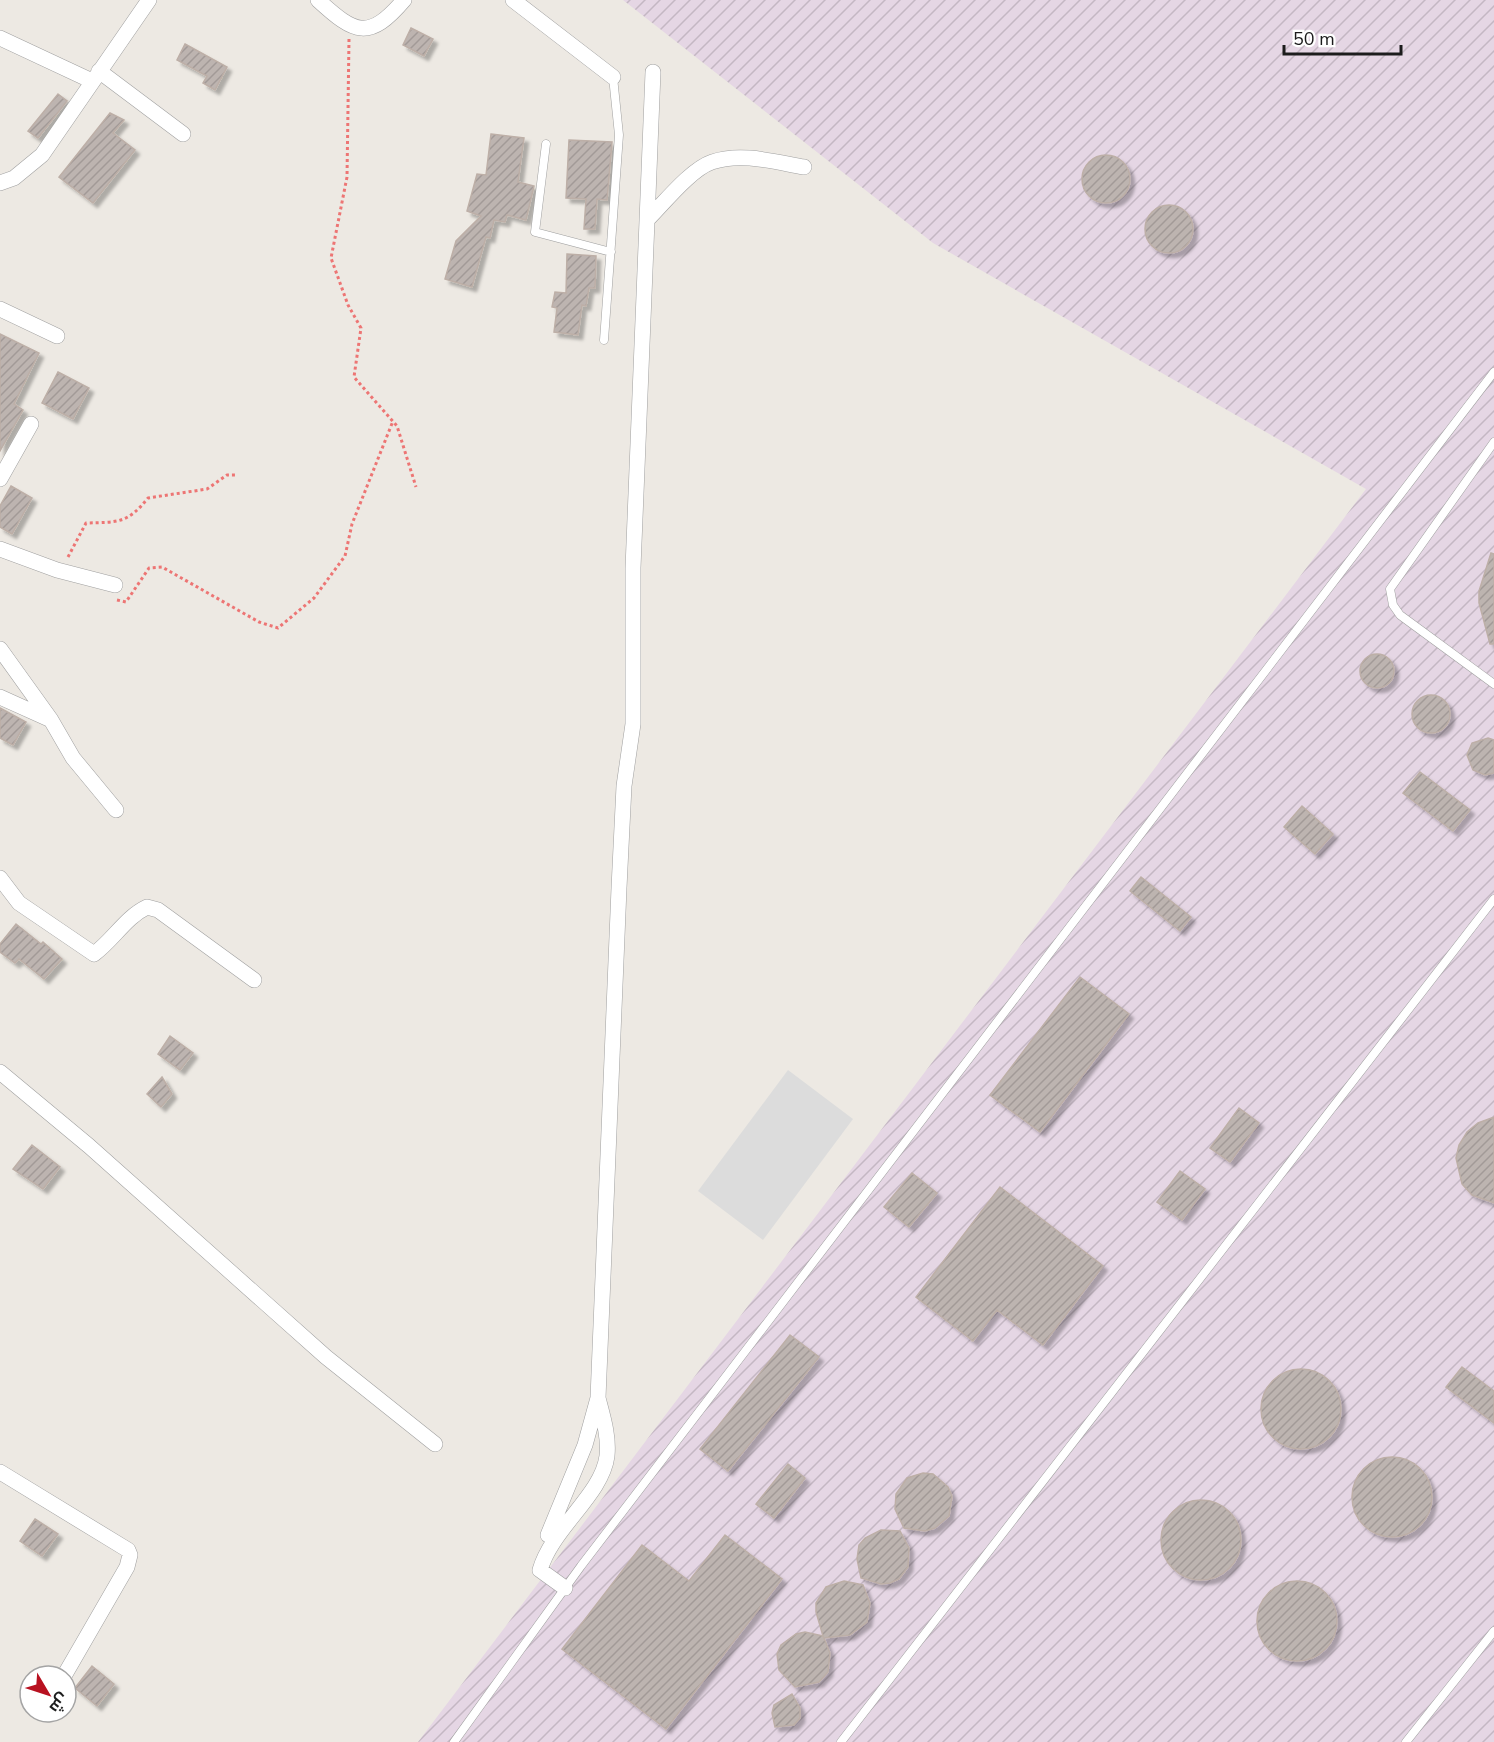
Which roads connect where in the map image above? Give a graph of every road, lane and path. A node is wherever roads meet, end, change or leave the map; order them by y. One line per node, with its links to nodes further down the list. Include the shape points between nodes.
1 (149, 0): 8 (street)
2 (318, 0): 5 (street)
3 (404, 0): 5 (street, via 388,19 372,28)
4 (513, 0): 9 (street)
5 (350, 26): 20 (path, via 347,177 332,258 348,305 362,328 354,377)
6 (0, 38): 8 (street)
7 (653, 72): 14 (street)
8 (95, 76): 10 (street); 13 (street, via 42,155 14,178)
9 (613, 77): 15 (lane, via 619,135)
10 (183, 134)
11 (546, 144): 15 (lane, via 535,232)
12 (804, 167): 14 (street, via 742,157 710,162)
13 (0, 183)
14 (647, 220): 38 (street, via 633,568 633,724 624,786)
15 (611, 252): 18 (lane)
16 (0, 309): 17 (street)
17 (57, 336)
18 (604, 340)
19 (1494, 372): 42 (lane)
20 (393, 421): 25 (path); 28 (path, via 352,524 345,556 314,598 278,628 259,622 162,567 149,568 126,602 111,597)
21 (31, 424): 24 (street)
22 (1494, 442): 30 (lane, via 1390,589 1400,615)
23 (236, 475): 27 (path, via 227,476 207,489 148,498 122,522 86,523 74,551)
24 (0, 479)
25 (416, 488)
26 (0, 549): 27 (street)
27 (57, 570): 28 (street)
28 (115, 585)
29 (0, 649): 32 (street)
30 (1494, 684)
31 (0, 697): 32 (street)
32 (51, 720): 33 (street, via 73,758)
33 (116, 810)
34 (0, 878): 36 (street, via 19,903 94,954 137,911 147,907 158,909)
35 (1494, 899): 46 (lane)
36 (254, 980)
37 (0, 1072): 39 (street, via 326,1357)
38 (598, 1398): 41 (street, via 585,1445 547,1537); 41 (street, via 607,1432 607,1458 598,1481)
39 (435, 1444)
40 (0, 1472): 44 (street, via 65,1509 130,1555 127,1567)
41 (544, 1555): 42 (street, via 540,1570)
42 (565, 1588): 45 (lane)
43 (1494, 1630): 47 (lane)
44 (71, 1664)
45 (454, 1742)
46 (842, 1742)
47 (1406, 1742)

